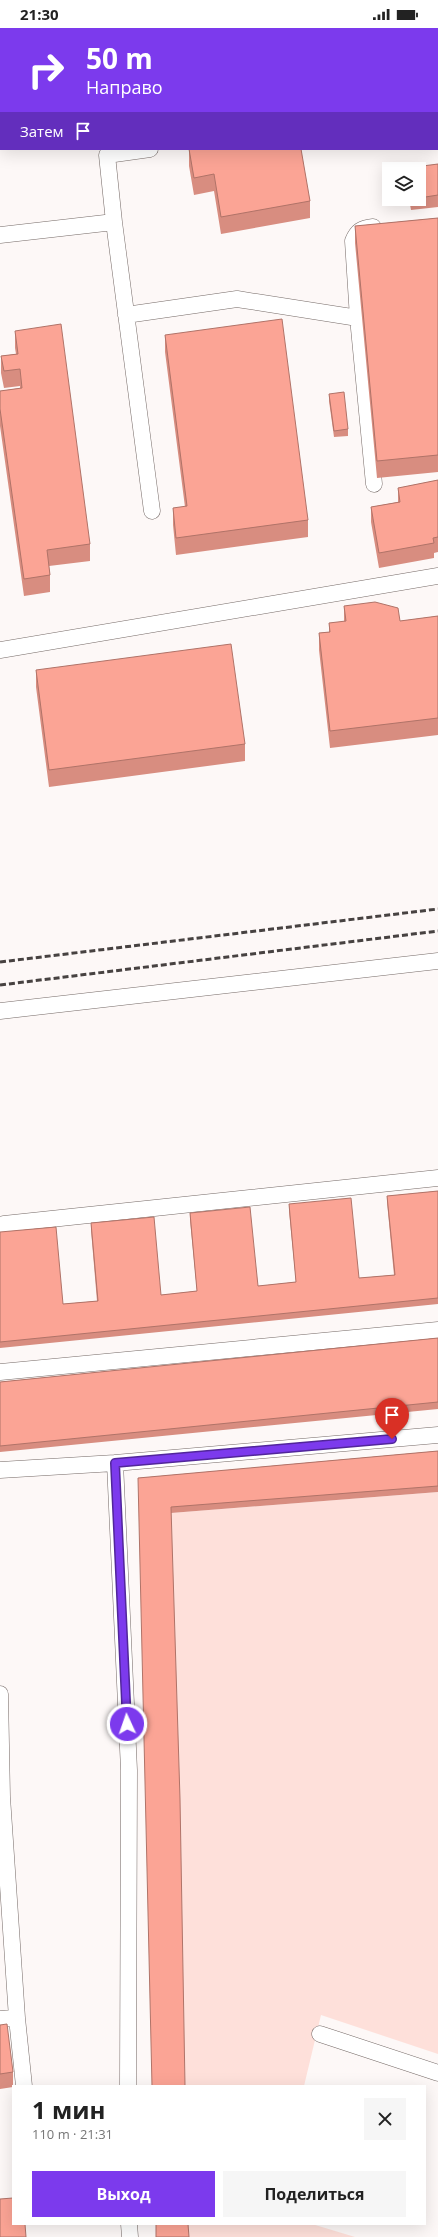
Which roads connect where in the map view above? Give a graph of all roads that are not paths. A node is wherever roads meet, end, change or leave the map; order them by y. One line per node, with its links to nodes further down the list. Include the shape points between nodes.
1 (143, 150): 2 (lane, via 107,155)
2 (114, 222): 4 (lane); 5 (lane)
3 (386, 225): 6 (lane, via 364,228 353,241)
4 (0, 235)
5 (126, 315): 6 (lane, via 237,299); 8 (lane)
6 (358, 318): 7 (lane)
7 (374, 484)
8 (152, 511)
9 (438, 576): 10 (lane)
10 (0, 650)
11 (438, 961): 12 (lane)
12 (0, 1011)
13 (438, 1178): 14 (lane)
14 (0, 1226)
15 (438, 1330): 16 (lane)
16 (0, 1372)
17 (438, 1435): 18 (lane)
18 (115, 1463): 19 (lane); 28 (lane, via 129,1770)
19 (0, 1470)
20 (0, 1694): 21 (lane)
21 (2, 1817): 22 (lane)
22 (4, 1914): 23 (lane)
23 (17, 2018): 24 (lane); 27 (lane)
24 (0, 2019)
25 (320, 2034): 26 (lane)
26 (438, 2073)
27 (24, 2085)
28 (128, 2085)
29 (129, 2225): 30 (lane)
30 (130, 2237)

